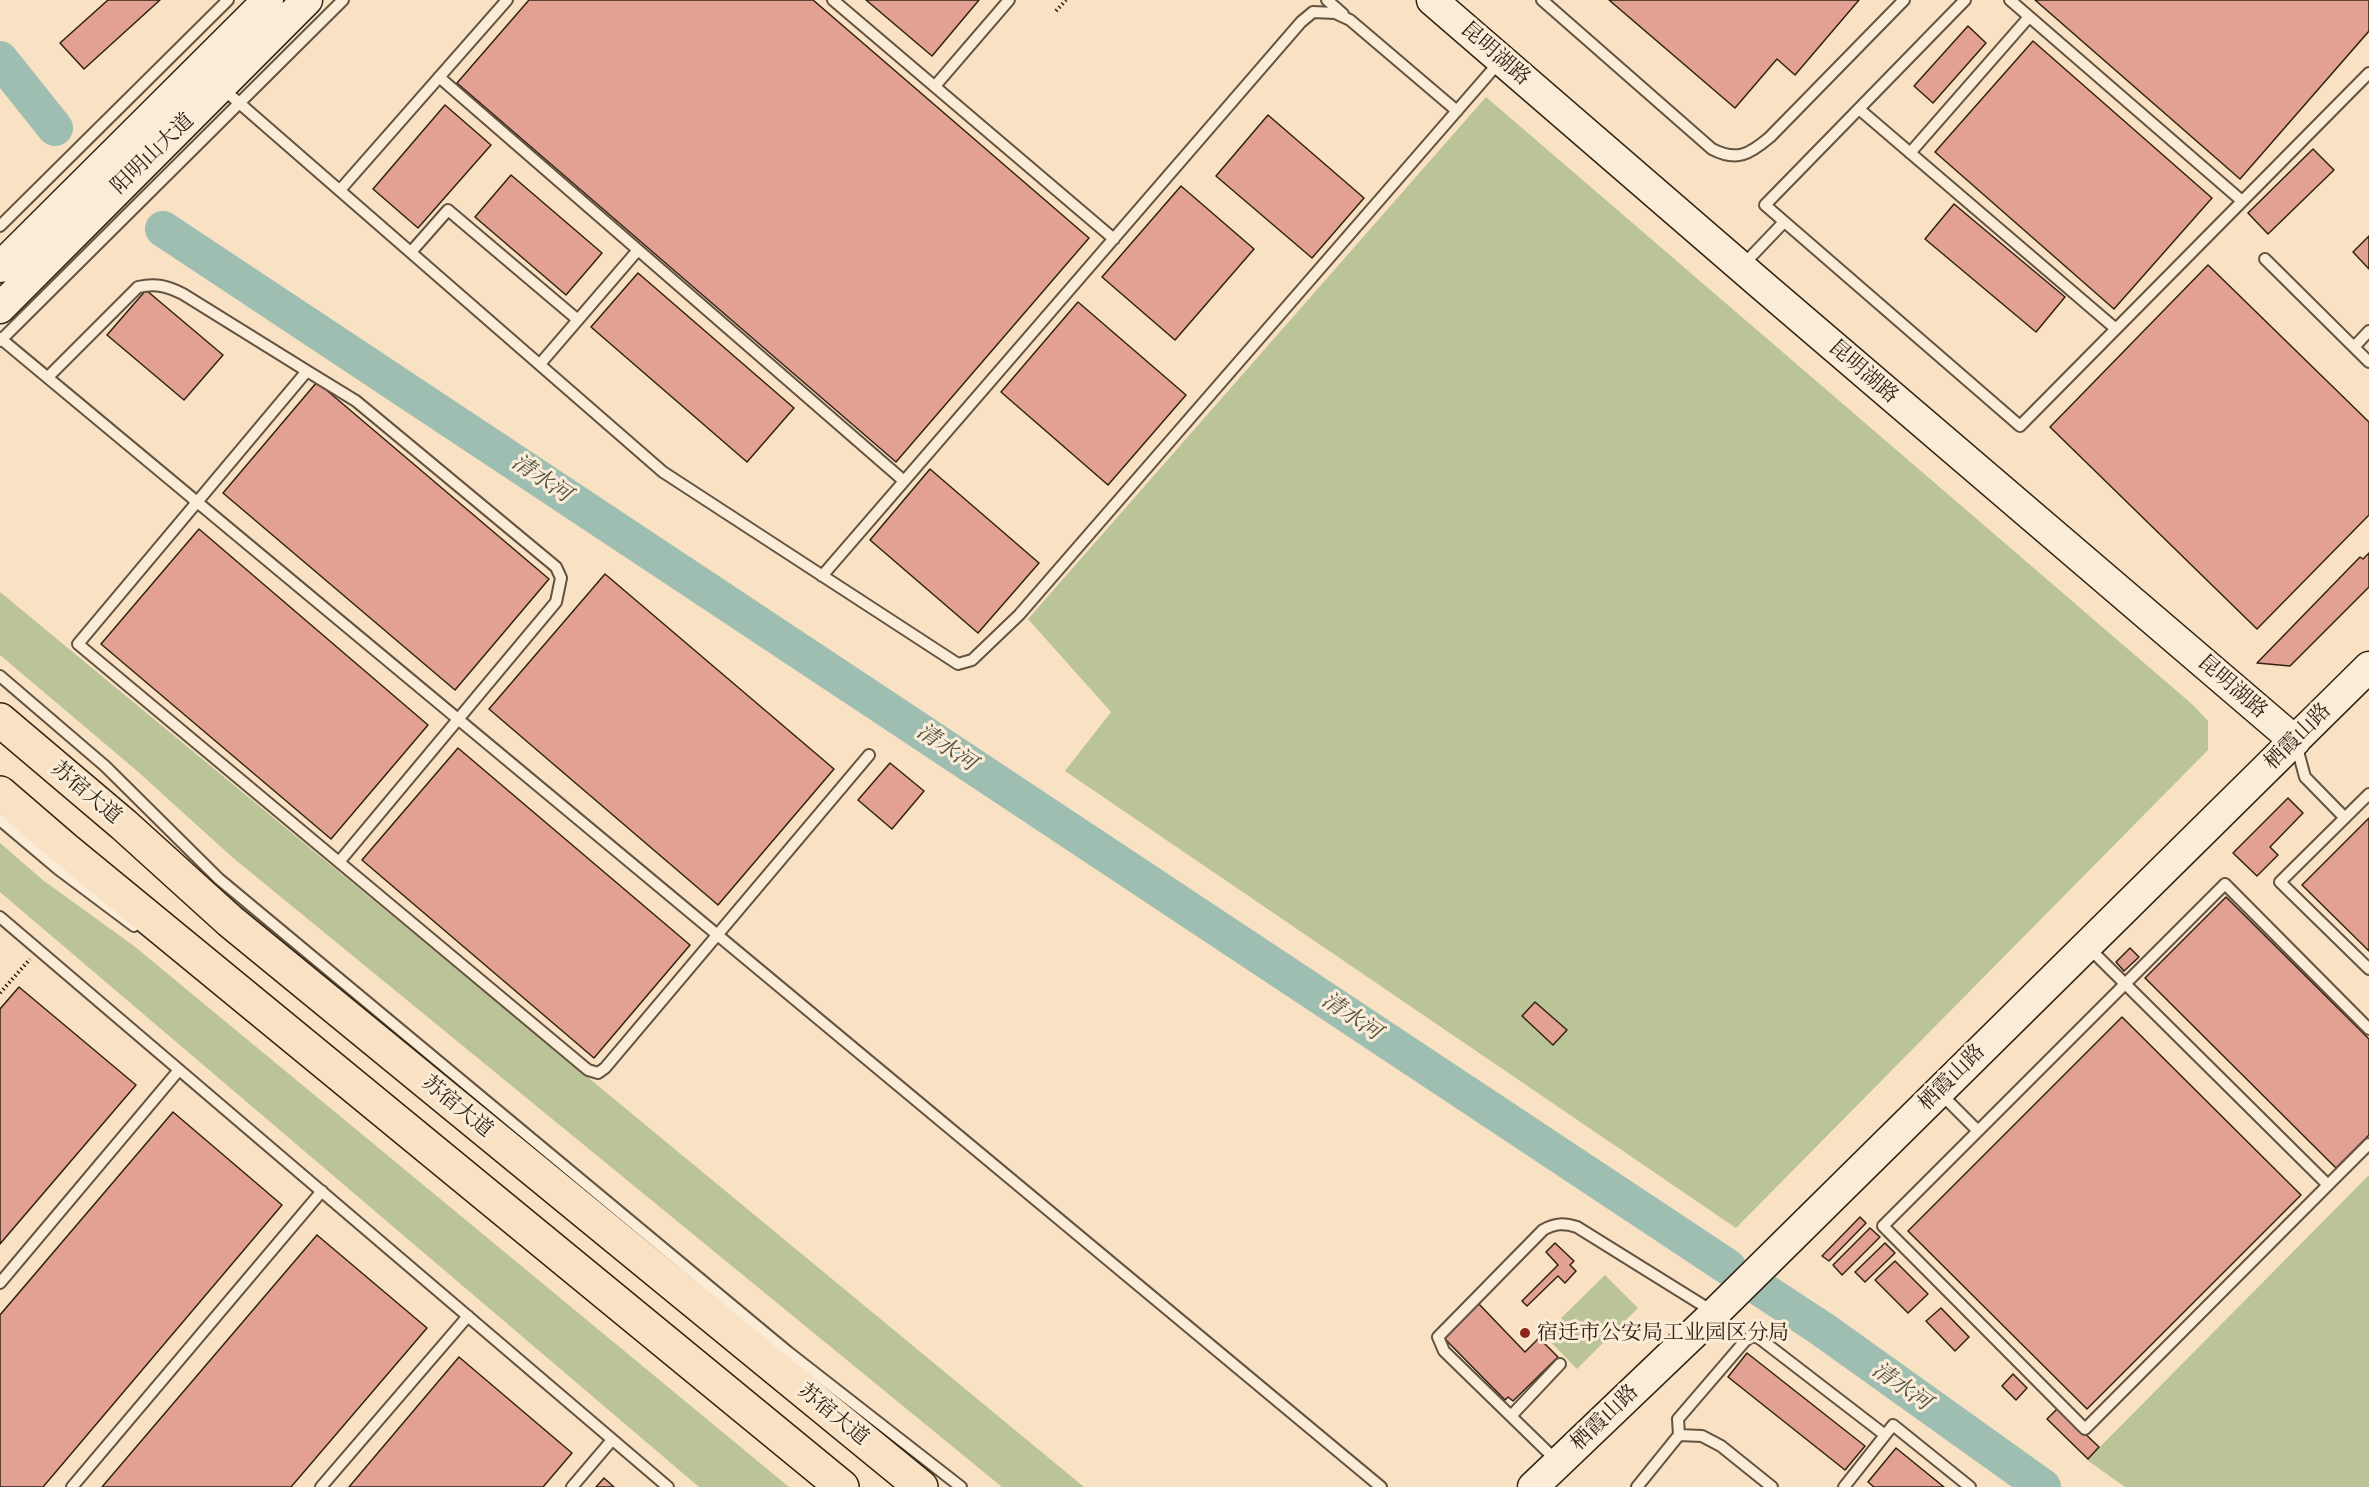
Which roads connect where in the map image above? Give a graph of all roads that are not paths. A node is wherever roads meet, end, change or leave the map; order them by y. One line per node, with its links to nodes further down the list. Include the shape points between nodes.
1 (228, 0): 27 (lane)
2 (268, 0): 19 (street, 阳明山大道)
3 (307, 0): 19 (street, 阳明山大道)
4 (343, 0): 19 (lane)
5 (507, 0): 18 (lane)
6 (833, 0): 20 (lane)
7 (1010, 0): 20 (lane)
8 (1328, 0): 15 (lane)
9 (1542, 0): 10 (lane, via 1712,150 1724,156 1740,156 1770,137)
10 (1904, 0)
11 (1965, 0): 21 (lane)
12 (2010, 0): 14 (lane)
13 (1445, 7): 16 (street, 昆明湖路)
14 (2029, 16): 23 (lane); 25 (lane)
15 (1350, 20): 22 (lane); 28 (lane, via 1323,11 1313,12 1301,22)
16 (1501, 60): 22 (lane); 33 (street, 昆明湖路)
17 (2369, 73): 25 (lane)
18 (439, 77): 24 (lane); 29 (lane)
19 (216, 83): 24 (lane); 32 (street, 阳明山大道); 34 (street, 阳明山大道); 38 (lane)
20 (935, 86): 28 (lane)
21 (1859, 109): 23 (lane); 26 (lane, via 1765,205)
22 (1457, 111): 46 (lane, via 1019,615 972,660 958,664)
23 (1910, 153): 36 (lane)
24 (340, 190): 30 (lane)
25 (2242, 201): 36 (lane)
26 (1784, 222): 33 (lane); 36 (lane, via 2020,426)
27 (0, 226)
28 (1114, 239): 44 (lane)
29 (638, 250): 35 (lane); 44 (lane)
30 (411, 252): 35 (lane, via 448,210); 41 (lane)
31 (2265, 259): 39 (lane)
32 (0, 267)
33 (1741, 267): 51 (street, 昆明湖路)
34 (0, 308)
35 (578, 320): 41 (lane)
36 (2116, 329)
37 (2369, 332): 39 (lane)
38 (0, 339): 43 (lane)
39 (2354, 347): 40 (lane)
40 (2369, 362)
41 (540, 364): 46 (lane, via 663,472)
42 (307, 371): 43 (lane, via 183,294 152,284 138,287); 45 (lane); 49 (lane, via 356,401 556,567 561,578 556,602)
43 (48, 377): 45 (lane)
44 (904, 481): 46 (lane)
45 (197, 502): 49 (lane); 57 (lane, via 78,644)
46 (822, 576)
47 (2369, 667): 51 (street, 栖霞山路)
48 (0, 676): 86 (lane, via 105,766 219,879 778,1344)
49 (458, 719): 57 (lane); 59 (lane)
50 (0, 720): 85 (main road, 苏宿大道, via 230,921)
51 (2295, 741): 55 (lane, via 2305,777); 61 (street, 栖霞山路)
52 (869, 755): 59 (lane)
53 (0, 793): 84 (main road)
54 (2369, 794): 55 (lane)
55 (2345, 818): 62 (lane, via 2280,882)
56 (0, 820): 60 (lane)
57 (339, 862): 59 (lane, via 588,1070 598,1073)
58 (0, 917): 65 (lane)
59 (717, 935): 87 (lane)
60 (147, 936)
61 (2086, 946): 63 (lane); 66 (street, 栖霞山路)
62 (2369, 969)
63 (2125, 984): 64 (lane, via 2224,884); 67 (lane); 69 (lane)
64 (2369, 1029)
65 (179, 1070): 70 (lane); 71 (lane)
66 (1939, 1092): 67 (lane); 72 (street, 栖霞山路)
67 (1978, 1131): 69 (lane, via 1883,1226 2085,1429)
68 (2369, 1144): 69 (lane)
69 (2328, 1185)
70 (322, 1191): 73 (lane); 80 (lane)
71 (0, 1282)
72 (1715, 1313): 75 (lane, via 1577,1227 1566,1223 1550,1226 1438,1337 1444,1351); 79 (street, 栖霞山路)
73 (468, 1316): 78 (lane); 81 (lane)
74 (1560, 1364): 75 (lane)
75 (1511, 1416): 79 (lane)
76 (1679, 1435): 77 (lane, via 1678,1419 1752,1336); 89 (lane); 90 (lane, via 1702,1436 1721,1446)
77 (1885, 1435): 91 (lane); 92 (lane, via 1893,1425)
78 (612, 1440): 82 (lane); 83 (lane)
79 (1558, 1463): 88 (street, 栖霞山路)
80 (72, 1487)
81 (321, 1487)
82 (572, 1487)
83 (668, 1487)
84 (842, 1487)
85 (921, 1487)
86 (961, 1487)
87 (1381, 1487)
88 (1533, 1487)
89 (1637, 1487)
90 (1772, 1487)
91 (1844, 1487)
92 (1970, 1487)

